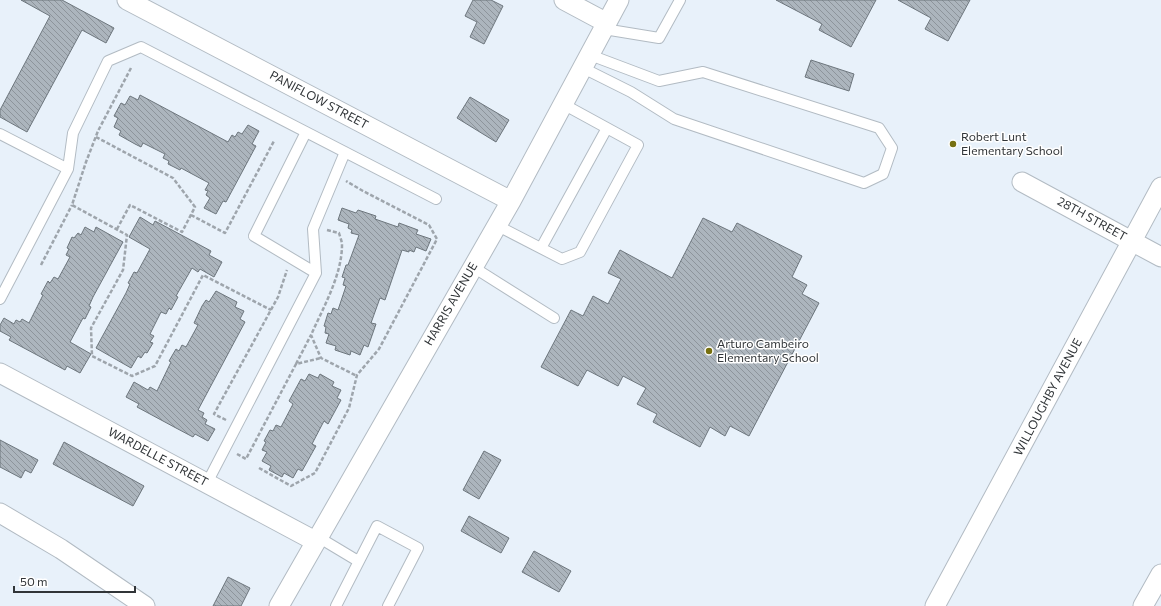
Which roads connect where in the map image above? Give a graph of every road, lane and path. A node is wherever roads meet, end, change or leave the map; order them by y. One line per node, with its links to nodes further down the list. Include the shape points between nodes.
1 (127, 0): 22 (street, PANIFLOW STREET)
2 (564, 0): 5 (street)
3 (619, 0): 5 (street, HARRIS AVENUE)
4 (680, 0): 5 (lane, via 660,38)
5 (606, 26): 6 (street, HARRIS AVENUE)
6 (586, 62): 6 (lane, via 659,81 703,72 879,128 892,148 884,174 864,183 674,119); 8 (street, HARRIS AVENUE)
7 (131, 68): 12 (path)
8 (563, 104): 9 (lane); 22 (street, HARRIS AVENUE)
9 (607, 128): 29 (lane); 29 (lane, via 638,145 580,252 562,259)
10 (306, 132): 14 (lane); 15 (lane, via 141,47 108,61 73,133); 31 (lane, via 254,236)
11 (0, 134): 15 (lane)
12 (96, 137): 23 (path); 24 (path, via 173,178 195,207)
13 (274, 141): 24 (path, via 225,233)
14 (345, 152): 16 (lane); 21 (lane)
15 (68, 169): 35 (lane)
16 (336, 174): 17 (path); 34 (lane, via 313,229)
17 (346, 181): 20 (path); 42 (path, via 430,225 437,239 379,349)
18 (1022, 182): 28 (street, 28TH STREET)
19 (1161, 187): 28 (street, WILLOUGHBY AVENUE)
20 (343, 188)
21 (436, 199)
22 (511, 201): 25 (street, HARRIS AVENUE)
23 (72, 205): 26 (path); 32 (path)
24 (191, 215): 26 (path, via 182,232 130,205)
25 (496, 225): 29 (lane); 33 (street, HARRIS AVENUE)
26 (117, 229): 36 (path, via 127,235 123,270 91,328 92,356 132,376 155,366 203,275)
27 (326, 230): 38 (path, via 339,233 342,244 340,263 333,288)
28 (1132, 241): 30 (street, 28TH STREET); 55 (street, WILLOUGHBY AVENUE)
29 (541, 248)
30 (1161, 257)
31 (292, 259): 34 (lane); 36 (path)
32 (41, 265)
33 (473, 266): 37 (lane); 48 (street, HARRIS AVENUE)
34 (316, 273): 43 (lane)
35 (0, 299)
36 (271, 310): 43 (path, via 214,414)
37 (554, 318)
38 (311, 335): 39 (path); 40 (path)
39 (321, 358): 40 (path); 42 (path)
40 (296, 364): 44 (path, via 246,459)
41 (0, 373): 46 (street, WARDELLE STREET)
42 (357, 376): 45 (path, via 349,408 315,473 291,486)
43 (237, 426): 44 (lane)
44 (225, 448): 46 (lane)
45 (260, 468)
46 (207, 483): 48 (street, WARDELLE STREET)
47 (0, 513): 51 (street, via 61,549)
48 (316, 539): 49 (lane); 52 (street, HARRIS AVENUE)
49 (358, 561): 53 (lane); 54 (lane, via 377,526 418,548)
50 (1161, 574): 56 (street)
51 (145, 606)
52 (279, 606)
53 (336, 606)
54 (388, 606)
55 (936, 606)
56 (1143, 606)

